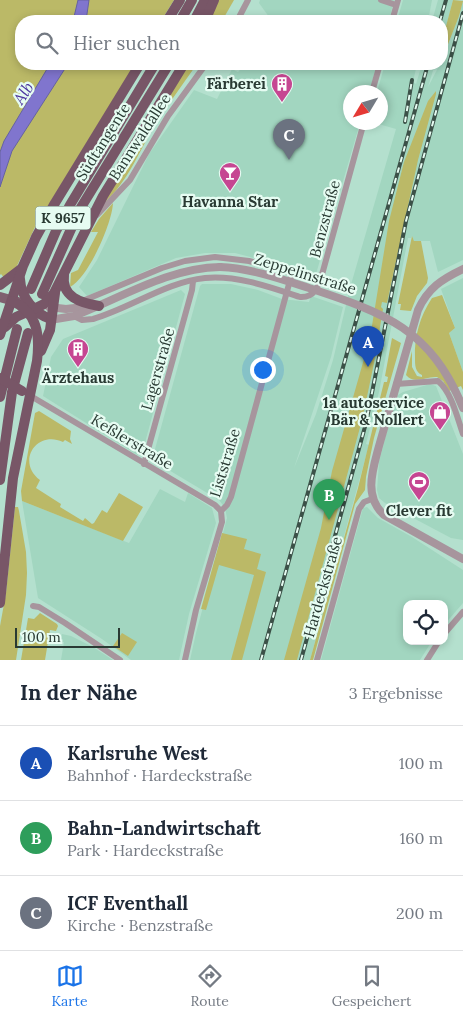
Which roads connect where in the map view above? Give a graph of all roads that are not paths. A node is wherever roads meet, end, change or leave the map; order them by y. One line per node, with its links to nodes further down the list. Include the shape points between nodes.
1 (180, 0): 8 (highway)
2 (192, 0): 9 (highway)
3 (204, 0): 10 (highway)
4 (214, 0): 11 (highway)
5 (248, 0): 12 (street)
6 (381, 0): 7 (street)
7 (397, 2): 13 (street)
8 (171, 15)
9 (183, 15)
10 (197, 15)
11 (208, 15)
12 (240, 15)
13 (394, 15)
14 (136, 70): 23 (highway, via 55,203)
15 (152, 70): 31 (highway, Südtangente / K 9657, via 70,205)
16 (165, 70): 33 (highway, Südtangente / K 9657, via 80,209)
17 (180, 70): 22 (highway)
18 (202, 70): 22 (street, Bannwaldallee, via 168,116 126,185)
19 (378, 70): 20 (street)
20 (374, 85)
21 (362, 130): 28 (street, Benzstraße)
22 (91, 221): 25 (highway)
23 (22, 269): 29 (highway); 35 (highway); 39 (highway, via 21,287)
24 (463, 269): 47 (street, via 439,282 423,299)
25 (64, 272): 30 (highway); 38 (highway, via 67,291)
26 (292, 273): 28 (street, Zeppelinstraße); 32 (street, Liststraße); 38 (street, Zeppelinstraße, via 237,258 185,261 162,268)
27 (193, 280): 32 (street, Zeppelinstraße, via 234,279); 38 (street, Zeppelinstraße, via 97,318 85,320); 52 (street, Lagerstraße)
28 (320, 281): 32 (street, Benzstraße, via 315,292 308,296)
29 (0, 285)
30 (57, 287): 37 (highway); 39 (highway, via 51,297)
31 (31, 289)
32 (287, 293): 55 (street, Liststraße, via 231,497)
33 (42, 294)
34 (0, 298): 35 (main road)
35 (12, 301): 39 (highway); 40 (highway)
36 (99, 306): 38 (highway); 38 (street, Zeppelinstraße); 50 (street, Zeppelinstraße, bridge, via 202,268 238,269 303,286 376,312 403,327 432,353 447,374)
37 (52, 308): 38 (street, Zeppelinstraße); 39 (highway); 41 (highway)
38 (77, 309): 41 (street, Zeppelinstraße)
39 (30, 311): 40 (highway); 41 (highway); 43 (highway); 45 (highway, via 39,338)
40 (4, 312): 43 (highway)
41 (51, 319): 45 (highway, via 49,333)
42 (16, 329): 49 (highway)
43 (1, 332)
44 (28, 332): 53 (highway, via 12,392)
45 (37, 361): 48 (highway)
46 (0, 378): 48 (highway, bridge)
47 (396, 384): 51 (street, via 438,381 452,404); 54 (street, via 374,464)
48 (25, 393): 52 (street, Keßlerstraße); 59 (highway)
49 (0, 397)
50 (463, 408)
51 (463, 434)
52 (144, 464): 55 (street, Keßlerstraße)
53 (0, 480)
54 (372, 499): 56 (street, via 384,515); 66 (street, Hardeckstraße, via 359,509)
55 (221, 511): 65 (street, Liststraße, via 222,522)
56 (454, 554): 57 (street); 58 (street)
57 (463, 555)
58 (463, 559)
59 (0, 603)
60 (33, 606): 64 (street)
61 (463, 612): 62 (street)
62 (448, 629)
63 (436, 645): 67 (street)
64 (120, 660)
65 (185, 660)
66 (317, 660)
67 (427, 660)

